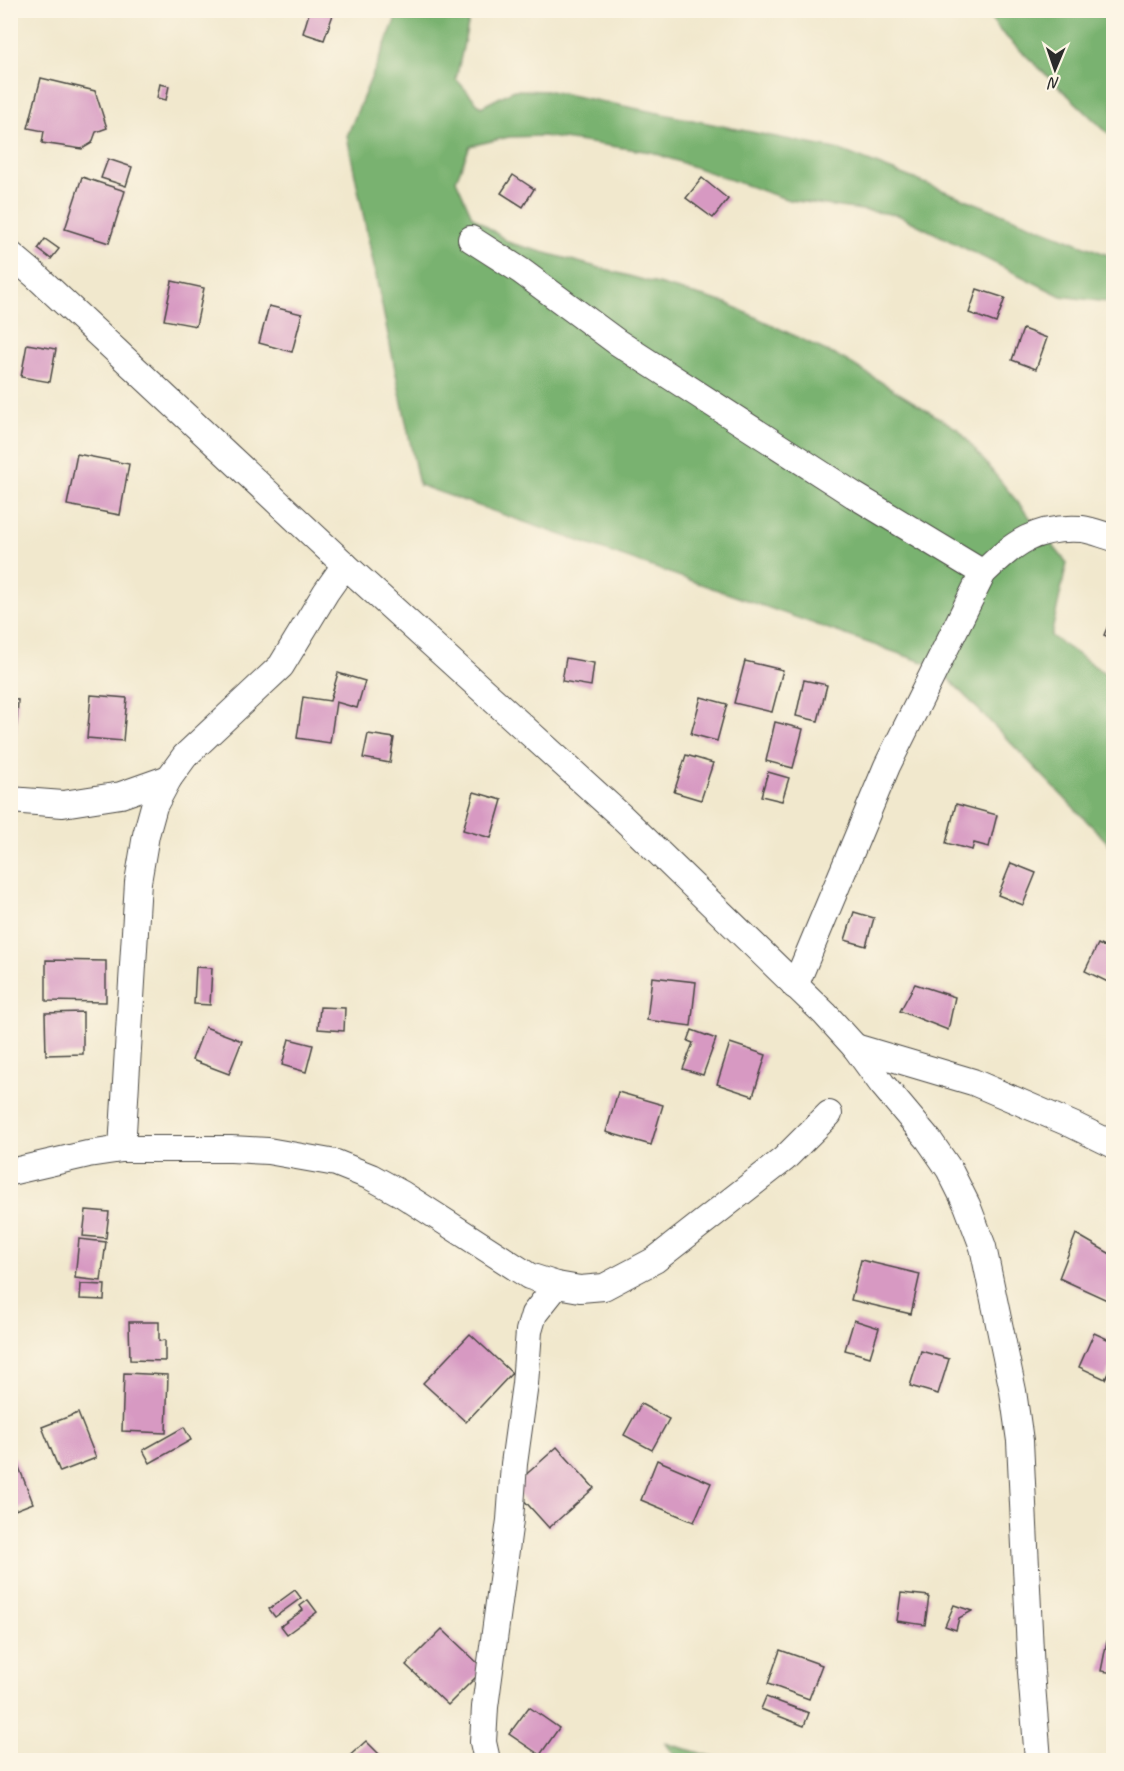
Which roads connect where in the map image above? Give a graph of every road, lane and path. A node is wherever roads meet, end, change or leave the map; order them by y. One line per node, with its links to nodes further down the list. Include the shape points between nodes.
1 (471, 239): 5 (street, via 617,342)
2 (10, 254): 4 (street)
3 (1113, 538): 5 (street, via 1083,529 1040,532 1008,549)
4 (345, 565): 6 (street, via 281,666 185,756); 8 (street, via 621,816)
5 (983, 573): 8 (street, via 887,766)
6 (170, 778): 7 (street, via 121,795 63,804); 12 (street, via 154,806 138,882)
7 (10, 800)
8 (795, 986): 9 (street)
9 (855, 1047): 11 (street, via 973,1082); 16 (street, via 950,1168 982,1246 1020,1442)
10 (829, 1114): 14 (street, via 777,1165 655,1260 604,1287)
11 (1113, 1145)
12 (122, 1149): 13 (street); 14 (street, via 268,1151 336,1163 402,1194 530,1276)
13 (10, 1172)
14 (556, 1285): 15 (street, via 534,1314 529,1331 509,1532 485,1707 483,1742)
15 (487, 1761)
16 (1038, 1761)

